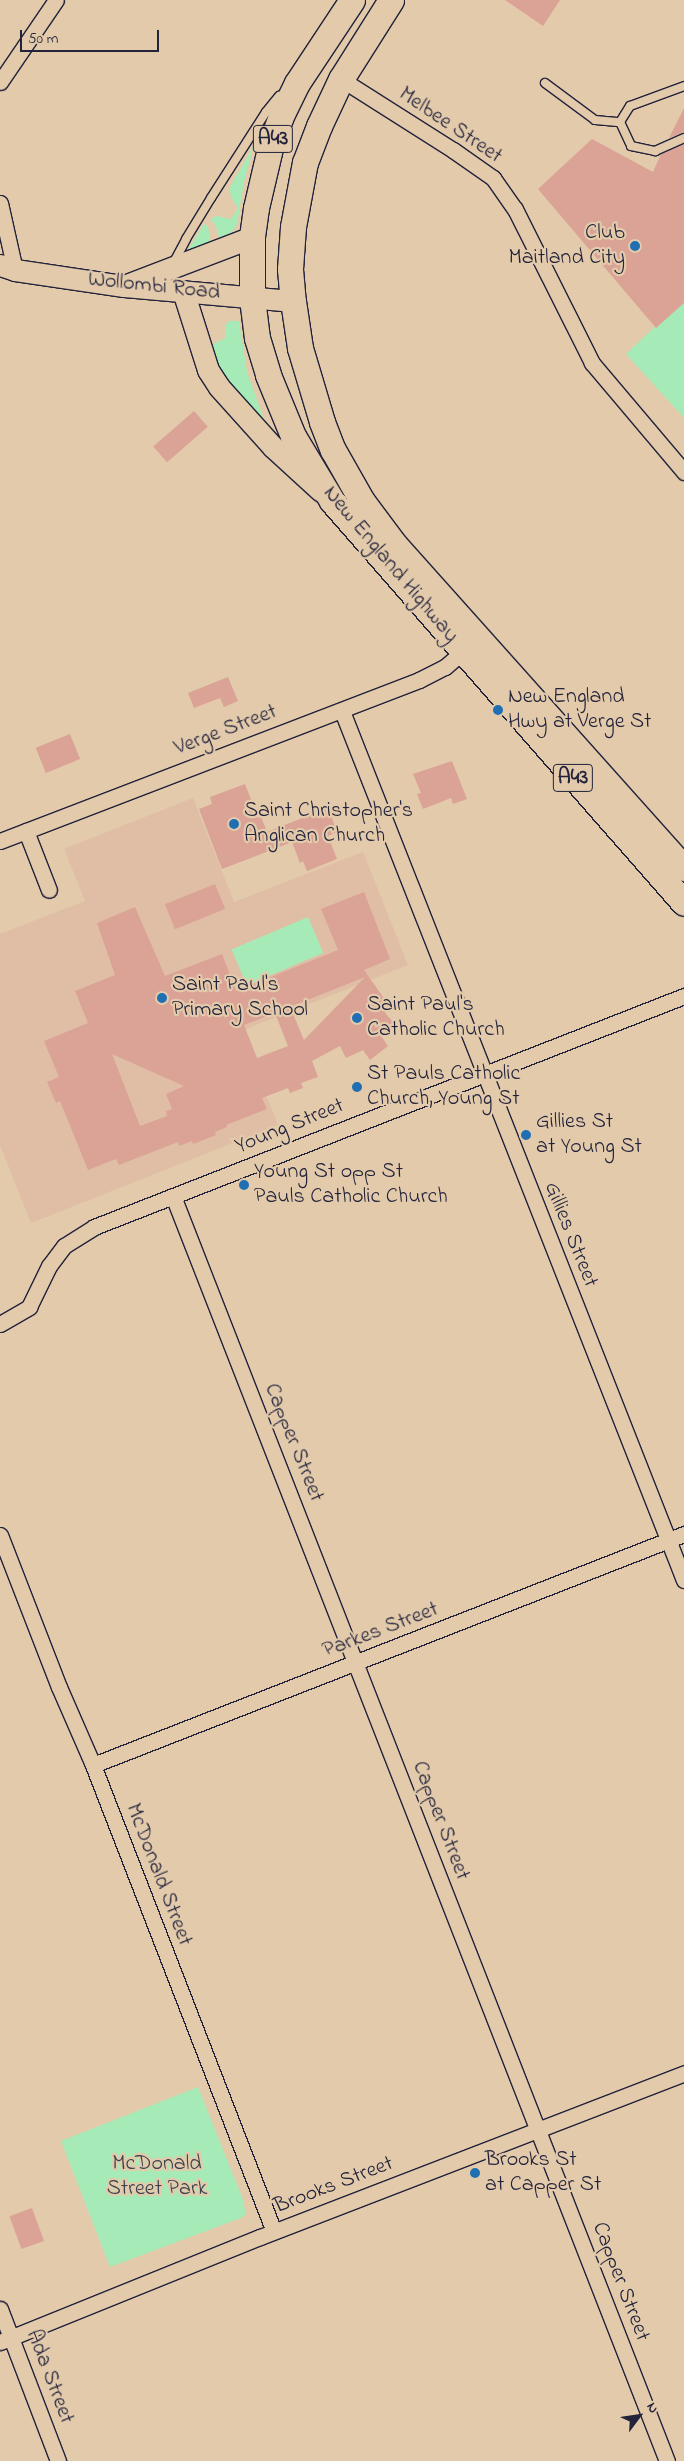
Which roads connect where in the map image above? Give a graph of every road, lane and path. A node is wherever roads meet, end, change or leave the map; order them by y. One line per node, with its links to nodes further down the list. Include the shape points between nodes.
1 (56, 0): 6 (street)
2 (352, 0): 4 (highway, New England Highway / A43)
3 (391, 0): 5 (highway, New England Highway / A43)
4 (316, 52): 12 (highway, New England Highway / A43, via 297,83 271,144); 13 (lane, via 266,112 186,238)
5 (340, 79): 18 (highway, New England Highway / A43, via 305,162 293,227 290,269); 19 (street, Melbee Street, via 493,178 515,209 592,363)
6 (0, 82)
7 (545, 83): 9 (lane, via 595,120)
8 (684, 86): 9 (lane, via 630,106)
9 (620, 122): 10 (lane, via 631,146 655,151)
10 (684, 138)
11 (0, 203): 14 (street)
12 (252, 237): 13 (main road); 17 (highway, New England Highway / A43)
13 (171, 268): 15 (main road)
14 (5, 271): 15 (main road, Wollombi Road)
15 (124, 286): 16 (main road, Wollombi Road)
16 (182, 291): 17 (main road, Wollombi Road); 20 (main road, via 208,370 219,387 273,447)
17 (252, 298): 18 (main road, Wollombi Road); 20 (highway, New England Highway / A43, via 257,338 280,407 293,436)
18 (293, 301): 25 (highway, New England Highway / A43, via 300,348 322,422 362,502 394,544)
19 (684, 472)
20 (332, 501): 21 (highway, New England Highway / A43)
21 (462, 652): 22 (street, Verge Street, via 445,668); 27 (highway, New England Highway / A43)
22 (342, 710): 23 (street, Verge Street); 29 (street, Gillies Street)
23 (26, 831): 24 (street, Verge Street); 26 (street)
24 (0, 841)
25 (684, 868)
26 (49, 890)
27 (684, 903)
28 (684, 996): 29 (street, Young Street)
29 (484, 1073): 30 (street, Young Street); 34 (street, Gillies Street)
30 (173, 1196): 31 (street, Young Street, via 94,1227 64,1246 49,1266 29,1307); 36 (street, Capper Street)
31 (0, 1324)
32 (684, 1534): 34 (street, Parkes Street)
33 (0, 1535): 37 (street, McDonald Street)
34 (669, 1540): 35 (street, Gillies Street); 36 (street, Parkes Street)
35 (684, 1580)
36 (357, 1663): 37 (street, Parkes Street); 39 (street, Capper Street)
37 (93, 1765): 40 (street, McDonald Street)
38 (684, 2073): 39 (street, Brooks Street)
39 (538, 2131): 40 (street, Brooks Street); 44 (street, Capper Street)
40 (274, 2231): 42 (street, Brooks Street)
41 (0, 2309): 42 (street, Ada Street)
42 (6, 2340): 43 (street, Ada Street)
43 (58, 2461)
44 (667, 2461)

